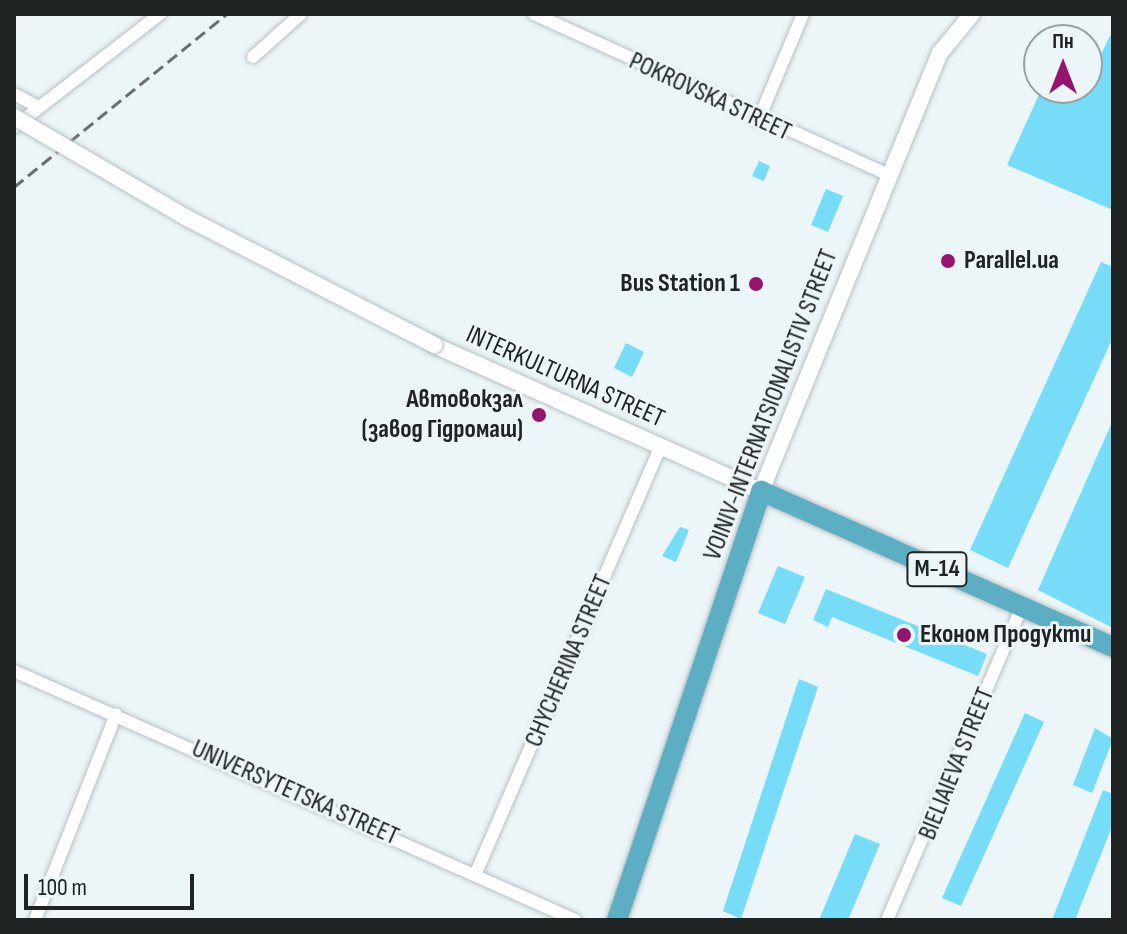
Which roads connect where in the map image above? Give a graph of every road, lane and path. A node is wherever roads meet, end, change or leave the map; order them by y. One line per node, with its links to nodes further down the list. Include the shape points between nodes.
1 (160, 14): 8 (street)
2 (301, 14): 6 (street)
3 (534, 14): 10 (street, POKROVSKA STREET)
4 (803, 14): 10 (street)
5 (972, 14): 12 (main road, VOINIV-INTERNATSIONALISTIV STREET, via 940,53)
6 (253, 57)
7 (14, 94): 8 (street)
8 (38, 107): 11 (street)
9 (14, 117): 13 (main road, INTERKULTURNA STREET, bridge, via 187,218 434,345)
10 (758, 121): 12 (street, POKROVSKA STREET)
11 (14, 127)
12 (889, 175): 14 (main road, VOINIV-INTERNATSIONALISTIV STREET)
13 (660, 448): 14 (main road, INTERKULTURNA STREET); 19 (street, CHYCHERINA STREET)
14 (761, 491): 15 (highway, INTERKULTURNA STREET / М-14); 22 (highway, VOINIV-INTERNATSIONALISTIV STREET)
15 (1022, 606): 16 (highway, INTERKULTURNA STREET / М-14); 23 (street, BIELIAIEVA STREET)
16 (1113, 647)
17 (14, 671): 18 (street, UNIVERSYTETSKA STREET)
18 (116, 714): 19 (street, UNIVERSYTETSKA STREET); 20 (street)
19 (476, 873): 21 (street, UNIVERSYTETSKA STREET)
20 (35, 920)
21 (575, 920)
22 (617, 920)
23 (887, 920)

